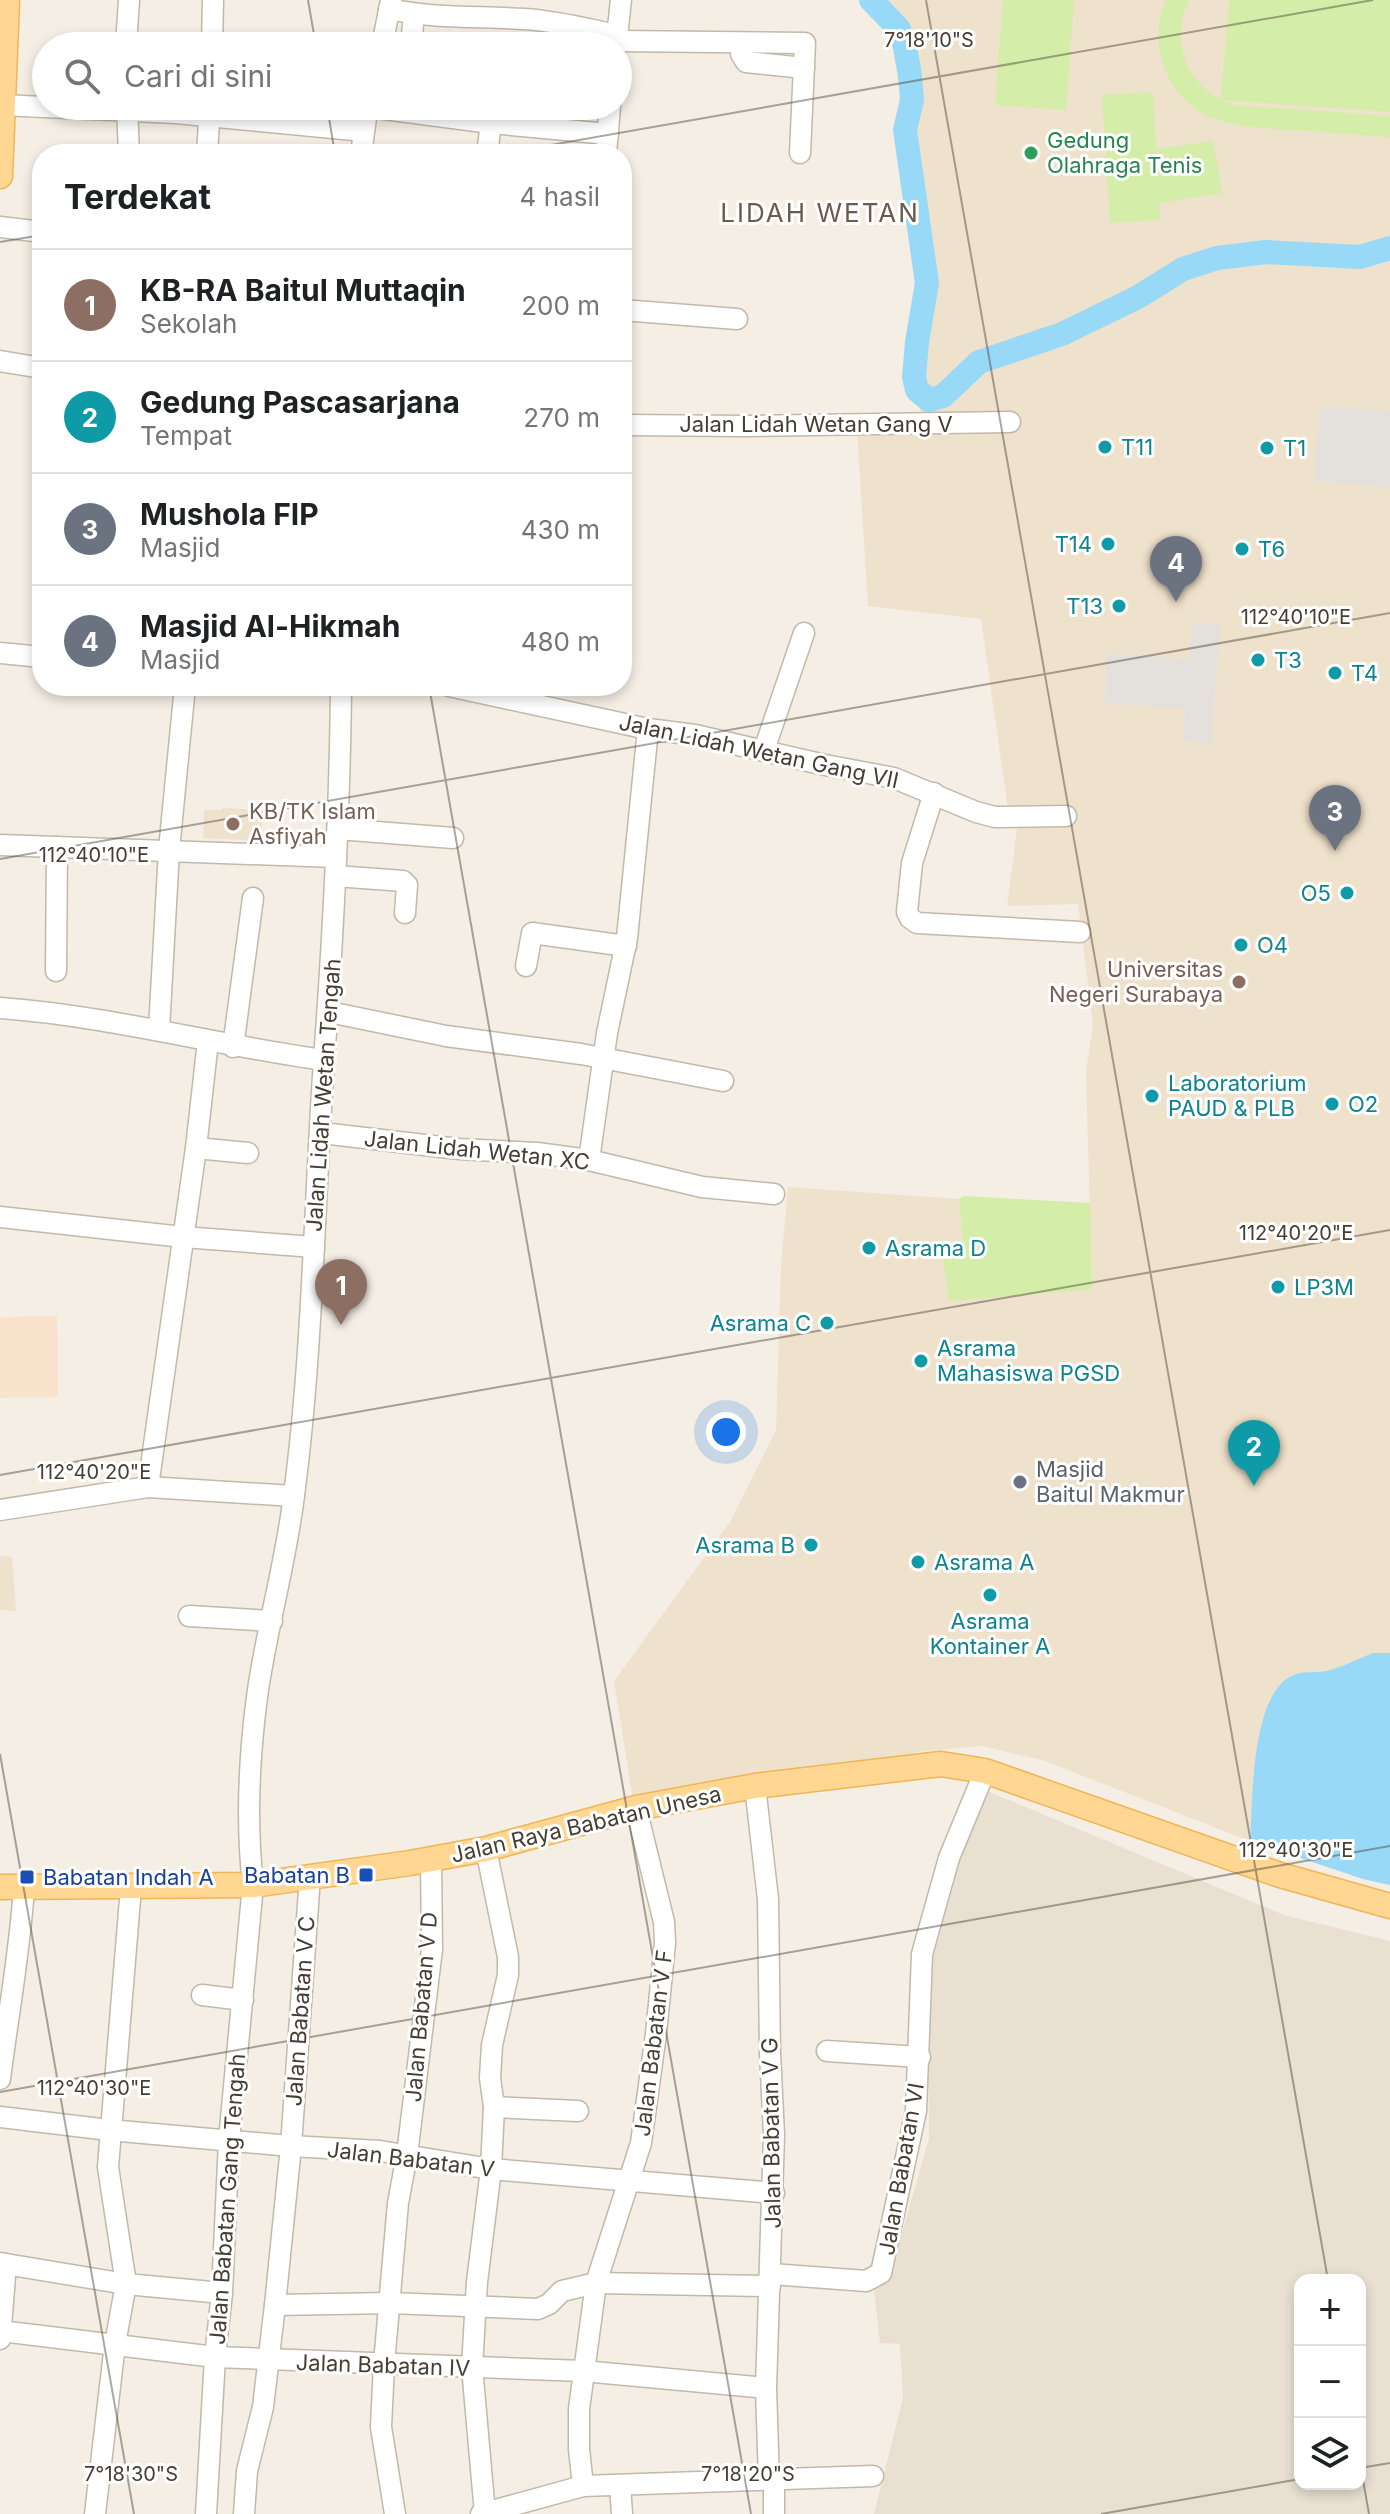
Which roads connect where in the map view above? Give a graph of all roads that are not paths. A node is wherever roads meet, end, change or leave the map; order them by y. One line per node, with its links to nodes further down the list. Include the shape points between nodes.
1 (7, 0): 13 (main road)
2 (129, 0): 7 (street)
3 (213, 0): 8 (street)
4 (621, 0): 12 (street)
5 (390, 4): 6 (street); 9 (street)
6 (414, 14): 10 (street); 11 (street, via 549,21)
7 (127, 32)
8 (212, 32)
9 (385, 32)
10 (412, 32)
11 (586, 32)
12 (617, 32)
13 (3, 41): 15 (main road)
14 (632, 41): 30 (street, via 803,42)
15 (1, 105): 16 (street); 31 (main road)
16 (32, 106)
17 (128, 120): 25 (street)
18 (209, 120): 26 (street)
19 (279, 120): 24 (street)
20 (366, 120): 24 (street)
21 (472, 120): 23 (street)
22 (609, 120): 29 (street)
23 (491, 123): 28 (street); 29 (street)
24 (364, 131): 27 (street)
25 (129, 144)
26 (208, 144)
27 (362, 144)
28 (488, 144)
29 (607, 144)
30 (800, 153)
31 (0, 176)
32 (0, 227): 33 (street)
33 (32, 231)
34 (632, 311): 35 (street)
35 (737, 319)
36 (0, 361): 37 (street)
37 (32, 366)
38 (1010, 422): 39 (street, Jalan Lidah Wetan Gang V)
39 (632, 425)
40 (804, 633): 47 (street)
41 (0, 653): 42 (street)
42 (32, 656)
43 (184, 696): 54 (street)
44 (341, 696): 50 (street, Jalan Lidah Wetan Tengah)
45 (495, 696): 46 (street, Jalan Lidah Wetan Gang VII)
46 (648, 729): 47 (street, Jalan Lidah Wetan Gang VII); 59 (street)
47 (764, 750): 48 (street, Jalan Lidah Wetan Gang VII, via 894,778)
48 (934, 793): 49 (street, Jalan Lidah Wetan Gang VII, via 995,817); 58 (street, via 912,863 910,918 917,923)
49 (1066, 816)
50 (338, 829): 51 (street); 55 (street, Jalan Lidah Wetan Tengah)
51 (453, 838)
52 (0, 845): 53 (street)
53 (57, 847): 54 (street); 61 (street)
54 (169, 850): 55 (street); 64 (street)
55 (336, 867): 57 (street, via 403,881); 63 (street, Jalan Lidah Wetan Tengah)
56 (253, 898): 66 (street)
57 (405, 913)
58 (1080, 932)
59 (626, 946): 60 (street, via 532,933); 67 (street)
60 (526, 966)
61 (56, 971)
62 (0, 1008): 64 (street)
63 (329, 1012): 67 (street); 68 (street, Jalan Lidah Wetan Tengah)
64 (159, 1030): 65 (street)
65 (208, 1041): 66 (street); 71 (street)
66 (233, 1047): 68 (street)
67 (603, 1059): 69 (street); 73 (street)
68 (324, 1060): 70 (street, Jalan Lidah Wetan Tengah)
69 (723, 1081)
70 (322, 1133): 73 (street, Jalan Lidah Wetan XC); 77 (street, Jalan Lidah Wetan Tengah)
71 (196, 1148): 72 (street); 76 (street)
72 (248, 1153)
73 (589, 1160): 74 (street, Jalan Lidah Wetan XC, via 702,1187)
74 (774, 1194)
75 (0, 1217): 76 (street)
76 (183, 1237): 77 (street); 78 (street)
77 (314, 1247): 79 (street, Jalan Lidah Wetan Tengah)
78 (148, 1487): 79 (street); 80 (street)
79 (294, 1496): 82 (street, Jalan Lidah Wetan Tengah)
80 (0, 1510)
81 (189, 1616): 82 (street)
82 (272, 1621): 89 (street, Jalan Lidah Wetan Tengah, via 251,1770)
83 (985, 1771): 84 (main road, Jalan Raya Babatan Unesa, via 941,1764); 92 (main road, Jalan Raya Babatan Unesa, via 1280,1875); 96 (street, Jalan Babatan VI, via 949,1858 922,1954)
84 (755, 1786): 85 (main road, Jalan Raya Babatan Unesa); 107 (street, Jalan Babatan V G, via 768,1899)
85 (636, 1808): 86 (main road, Jalan Raya Babatan Unesa); 106 (street, Jalan Babatan V F, via 665,1943 641,2143)
86 (486, 1849): 87 (main road, Jalan Raya Babatan Unesa); 98 (street, via 508,1957 492,2045)
87 (431, 1859): 88 (main road, Jalan Raya Babatan Unesa); 104 (street, Jalan Babatan V D, via 432,1949)
88 (310, 1876): 89 (main road, Jalan Raya Babatan Unesa); 103 (street, Jalan Babatan V C)
89 (253, 1885): 91 (main road, Jalan Raya Babatan Unesa); 94 (street, Jalan Babatan Gang Tengah)
90 (12, 1887): 91 (main road, Jalan Raya Babatan Unesa); 97 (street, via 17,1968)
91 (131, 1887): 101 (street)
92 (1390, 1906)
93 (202, 1995): 94 (street)
94 (243, 2000): 102 (street, Jalan Babatan Gang Tengah)
95 (827, 2051): 96 (street)
96 (920, 2057): 109 (street, Jalan Babatan VI, via 916,2111 881,2273 866,2281)
97 (0, 2079)
98 (494, 2107): 99 (street); 105 (street)
99 (578, 2111)
100 (0, 2117): 101 (street, Jalan Babatan V)
101 (109, 2130): 102 (street, Jalan Babatan V); 111 (street, via 108,2167)
102 (229, 2140): 103 (street, Jalan Babatan V); 112 (street, Jalan Babatan Gang Tengah)
103 (291, 2146): 104 (street, Jalan Babatan V); 114 (street, Jalan Babatan V C)
104 (407, 2155): 105 (street, Jalan Babatan V); 113 (street, Jalan Babatan V D, via 396,2215)
105 (491, 2169): 106 (street, Jalan Babatan V); 115 (street)
106 (629, 2183): 107 (street, Jalan Babatan V); 110 (street, Jalan Babatan V F)
107 (774, 2193): 109 (street, Jalan Babatan V G)
108 (3, 2263): 111 (street); 116 (street)
109 (771, 2280): 110 (street, Jalan Babatan VI); 124 (street, Jalan Babatan V G)
110 (596, 2283): 115 (street, Jalan Babatan VI, via 562,2291 538,2309); 123 (street, Jalan Babatan V F)
111 (126, 2284): 112 (street); 118 (street)
112 (222, 2293): 119 (street, Jalan Babatan Gang Tengah)
113 (390, 2303): 114 (street, Jalan Babatan VI); 115 (street, Jalan Babatan VI); 121 (street, Jalan Babatan V D)
114 (275, 2305): 120 (street, Jalan Babatan V C)
115 (475, 2306): 122 (street)
116 (0, 2331): 117 (street); 118 (street, Jalan Babatan IV)
117 (0, 2339)
118 (115, 2344): 119 (street, Jalan Babatan IV); 129 (street)
119 (215, 2357): 120 (street, Jalan Babatan IV); 130 (street, Jalan Babatan Gang Tengah)
120 (268, 2361): 121 (street, Jalan Babatan IV); 131 (street, Jalan Babatan V C)
121 (384, 2364): 122 (street, Jalan Babatan IV); 132 (street, Jalan Babatan V D, via 381,2427)
122 (472, 2367): 123 (street, Jalan Babatan IV); 133 (street)
123 (583, 2371): 124 (street, Jalan Babatan IV); 128 (street, Jalan Babatan V F)
124 (766, 2388): 126 (street, Jalan Babatan V G)
125 (873, 2476): 126 (street)
126 (772, 2481): 127 (street); 135 (street, Jalan Babatan V G)
127 (620, 2485): 128 (street); 134 (street)
128 (583, 2486): 133 (street)
129 (95, 2514)
130 (206, 2514)
131 (244, 2514)
132 (395, 2514)
133 (483, 2514)
134 (622, 2514)
135 (774, 2514)

